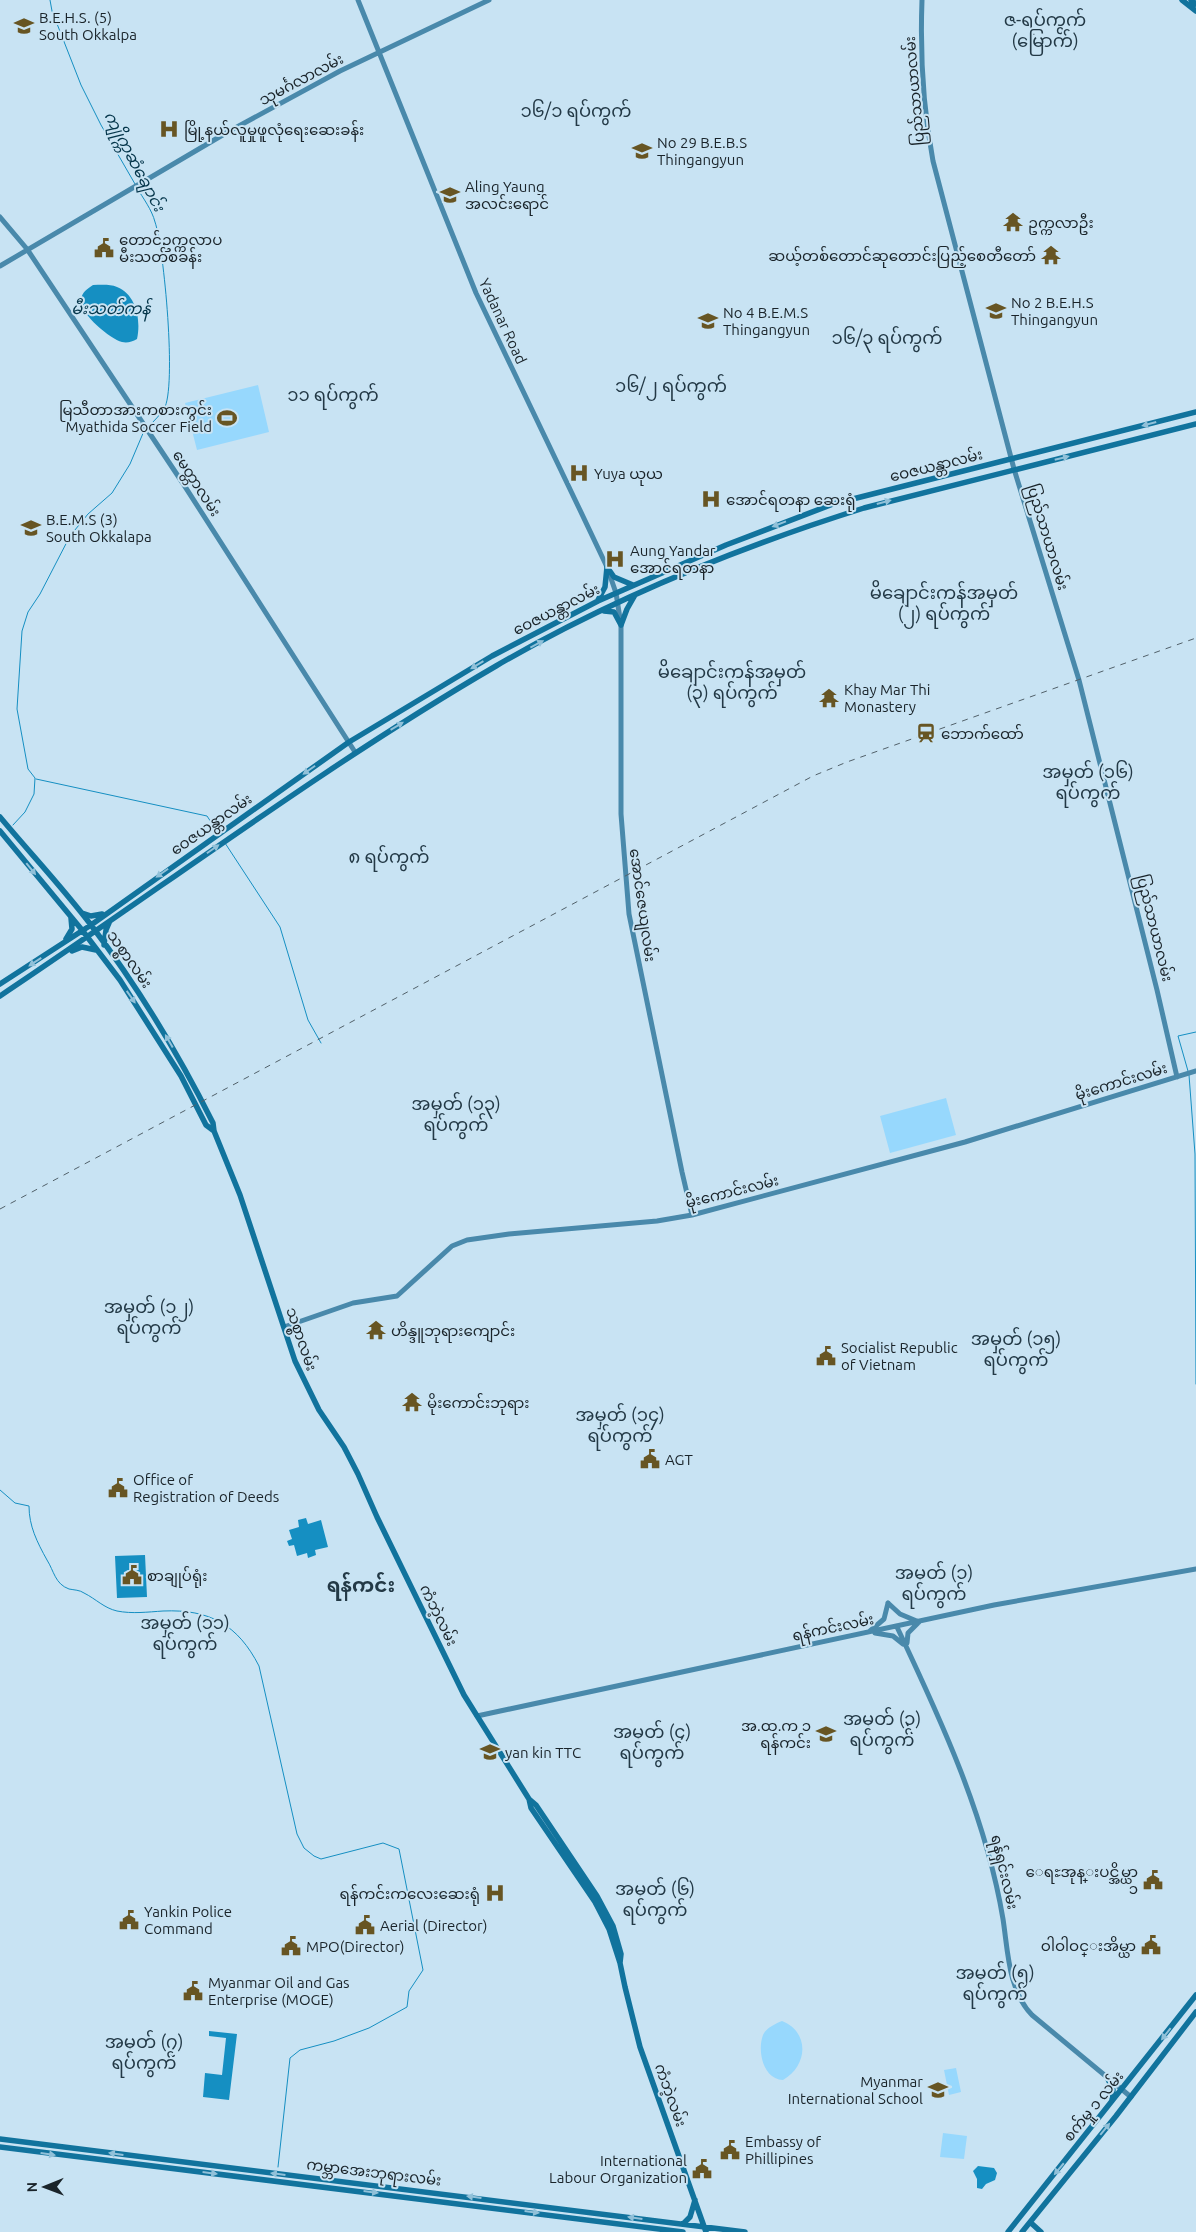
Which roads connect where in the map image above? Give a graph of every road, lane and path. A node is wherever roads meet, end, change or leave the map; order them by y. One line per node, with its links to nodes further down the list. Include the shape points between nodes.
1 (358, 0): 8 (main road, Yadanar Road)
2 (489, 0): 8 (main road, သုမင်္ဂလာလမ်း)
3 (922, 0): 16 (main road, ပြည်သာယာလမ်း, via 923,74 933,161)
4 (1182, 0): 7 (main road)
5 (1191, 0): 6 (main road)
6 (1196, 4)
7 (1196, 11)
8 (380, 53): 10 (main road, သုမင်္ဂလာလမ်း, via 332,76 132,187); 20 (main road, Yadanar Road, via 476,293)
9 (0, 217): 10 (main road, မေတ္တာလမ်း)
10 (27, 249): 11 (main road, သုမင်္ဂလာလမ်း); 30 (main road, မေတ္တာလမ်း)
11 (0, 266)
12 (1196, 412): 13 (main road, ဝေဇယန္တာလမ်း)
13 (1175, 417): 15 (main road); 16 (main road, ဝေဇယန္တာလမ်း, one-way to 16)
14 (1196, 424): 15 (main road, ဝေဇယန္တာလမ်း)
15 (1178, 429): 17 (main road, ဝေဇယန္တာလမ်း, one-way to 15)
16 (1012, 459): 17 (main road, ပြည်သာယာလမ်း); 18 (main road, ဝေဇယန္တာလမ်း)
17 (1014, 470): 19 (main road, ဝေဇယန္တာလမ်း, one-way to 17); 51 (main road, ပြည်သာယာလမ်း, via 1079,680)
18 (808, 513): 19 (main road); 21 (main road, ဝေဇယန္တာလမ်း, one-way to 21)
19 (812, 524): 23 (main road, ဝေဇယန္တာလမ်း)
20 (607, 567): 21 (main road, via 614,577); 22 (main road, Yadanar Road); 24 (main road, via 605,587)
21 (633, 585): 22 (main road, ဝေဇယန္တာလမ်း)
22 (616, 593): 24 (main road, ဝေဇယန္တာလမ်း); 25 (main road, အောင်ဇေယျလမ်း)
23 (636, 594): 25 (main road, ဝေဇယန္တာလမ်း); 27 (main road)
24 (598, 601): 28 (main road, ဝေဇယန္တာလမ်း)
25 (619, 602): 26 (main road, ဝေဇယန္တာလမ်း); 27 (main road, အောင်ဇေယျလမ်း)
26 (599, 612): 27 (main road, via 614,612); 29 (main road, ဝေဇယန္တာလမ်း, one-way to 26)
27 (621, 625): 53 (main road, အောင်ဇေယျလမ်း, via 621,814 629,914)
28 (492, 656): 29 (main road); 30 (main road, ဝေဇယန္တာလမ်း, one-way to 30)
29 (497, 665): 31 (main road, ဝေဇယန္တာလမ်း, one-way to 29)
30 (349, 742): 31 (main road, မေတ္တာလမ်း); 34 (main road, ဝေဇယန္တာလမ်း, one-way to 34)
31 (355, 752): 35 (main road, ဝေဇယန္တာလမ်း, one-way to 31)
32 (0, 817): 37 (main road, သစ္စာလမ်း)
33 (0, 831): 38 (main road, သစ္စာလမ်း, one-way to 38)
34 (189, 855): 35 (main road); 36 (main road, ဝေဇယန္တာလမ်း, one-way to 36)
35 (194, 862): 39 (main road, ဝေဇယန္တာလမ်း)
36 (111, 910): 37 (main road, via 91,916); 40 (main road, ဝေဇယန္တာလမ်း)
37 (80, 911): 40 (main road, သစ္စာလမ်း)
38 (70, 916): 41 (main road, သစ္စာလမ်း); 45 (main road, via 72,929)
39 (116, 917): 42 (main road, ဝေဇယန္တာလမ်း); 44 (main road, via 106,930)
40 (90, 925): 41 (main road, ဝေဇယန္တာလမ်း); 42 (main road, သစ္စာလမ်း)
41 (82, 930): 43 (main road, သစ္စာလမ်း); 45 (main road, ဝေဇယန္တာလမ်း)
42 (95, 931): 43 (main road, ဝေဇယန္တာလမ်း); 44 (main road, သစ္စာလမ်း)
43 (87, 937): 46 (main road, သစ္စာလမ်း); 47 (main road, ဝေဇယန္တာလမ်း)
44 (104, 945): 52 (main road, သစ္စာလမ်း, one-way to 44, via 213,1122 161,1027)
45 (57, 948): 48 (main road, ဝေဇယန္တာလမ်း, one-way to 48)
46 (97, 950): 47 (main road, via 82,947); 52 (main road, သစ္စာလမ်း, one-way to 52, via 159,1038 206,1125)
47 (63, 954): 49 (main road, ဝေဇယန္တာလမ်း)
48 (0, 984)
49 (0, 996)
50 (1195, 1071): 51 (main road, မိုးကောင်းလမ်း)
51 (1177, 1077): 53 (main road, မိုးကောင်းလမ်း, via 956,1144)
52 (214, 1131): 54 (main road, သစ္စာလမ်း, via 240,1195)
53 (692, 1215): 54 (main road, မိုးကောင်းလမ်း, via 467,1240 452,1246 397,1296 339,1307)
54 (284, 1327): 55 (main road, သစ္စာလမ်း, via 305,1386)
55 (336, 1436): 61 (main road, ကံဘဲ့လမ်း, via 358,1474)
56 (1196, 1569): 57 (main road, ရန်ကင်းလမ်း, via 994,1605)
57 (920, 1622): 58 (main road, ရန်ကင်းလမ်း); 59 (main road, via 900,1614 888,1603 884,1619); 60 (main road, via 908,1633)
58 (897, 1627): 59 (main road, ရန်ကင်းလမ်း); 60 (main road, ရန်ရှင်းလမ်း)
59 (868, 1632): 60 (main road, via 893,1636); 61 (main road, ရန်ကင်းလမ်း)
60 (907, 1648): 68 (main road, ရန်ရှင်းလမ်း, via 974,1803 997,1882 1014,1983 1021,2003)
61 (477, 1716): 76 (main road, ကံဘဲ့လမ်း, via 530,1799 531,1808 614,1926 640,2047)
62 (1196, 1995): 64 (main road, စက်မှု ၁ လမ်း)
63 (1196, 2012): 65 (main road, စက်မှု ၁ လမ်း)
64 (1182, 2013): 65 (main road); 66 (main road, စက်မှု ၁ လမ်း, one-way to 66)
65 (1190, 2019): 67 (main road, စက်မှု ၁ လမ်း)
66 (1152, 2052): 67 (main road); 69 (main road, စက်မှု ၁ လမ်း)
67 (1160, 2059): 70 (main road, စက်မှု ၁ လမ်း)
68 (1108, 2079): 69 (main road, ရန်ရှင်းလမ်း); 71 (main road, via 1114,2093)
69 (1122, 2090): 70 (main road, ရန်ရှင်းလမ်း); 71 (main road, စက်မှု ၁ လမ်း)
70 (1131, 2097): 81 (main road, စက်မှု ၁ လမ်း, one-way to 70)
71 (1110, 2105): 78 (main road, စက်မှု ၁ လမ်း, one-way to 78)
72 (0, 2139): 74 (main road, ကမ္ဘာအေးဘုရားလမ်း, one-way to 72)
73 (0, 2147): 75 (main road, ကမ္ဘာအေးဘုရားလမ်း, one-way to 75)
74 (390, 2187): 75 (main road); 77 (main road, ကမ္ဘာအေးဘုရားလမ်း, one-way to 74)
75 (389, 2194): 79 (main road, ကမ္ဘာအေးဘုရားလမ်း, one-way to 79)
76 (695, 2200): 80 (main road, via 690,2217); 82 (main road, ကံဘဲ့လမ်း)
77 (606, 2214): 79 (main road); 80 (main road, ကမ္ဘာအေးဘုရားလမ်း, one-way to 77)
78 (1018, 2219): 81 (main road); 85 (main road, စက်မှု ၁ လမ်း)
79 (606, 2222): 83 (main road, ကမ္ဘာအေးဘုရားလမ်း)
80 (683, 2224): 82 (main road, ကမ္ဘာအေးဘုရားလမ်း)
81 (1028, 2224): 86 (main road, စက်မှု ၁ လမ်း); 87 (main road)
82 (706, 2230): 84 (main road, ကမ္ဘာအေးဘုရားလမ်း)
83 (683, 2232)
84 (744, 2232)
85 (1008, 2232)
86 (1022, 2232)
87 (1041, 2232)

